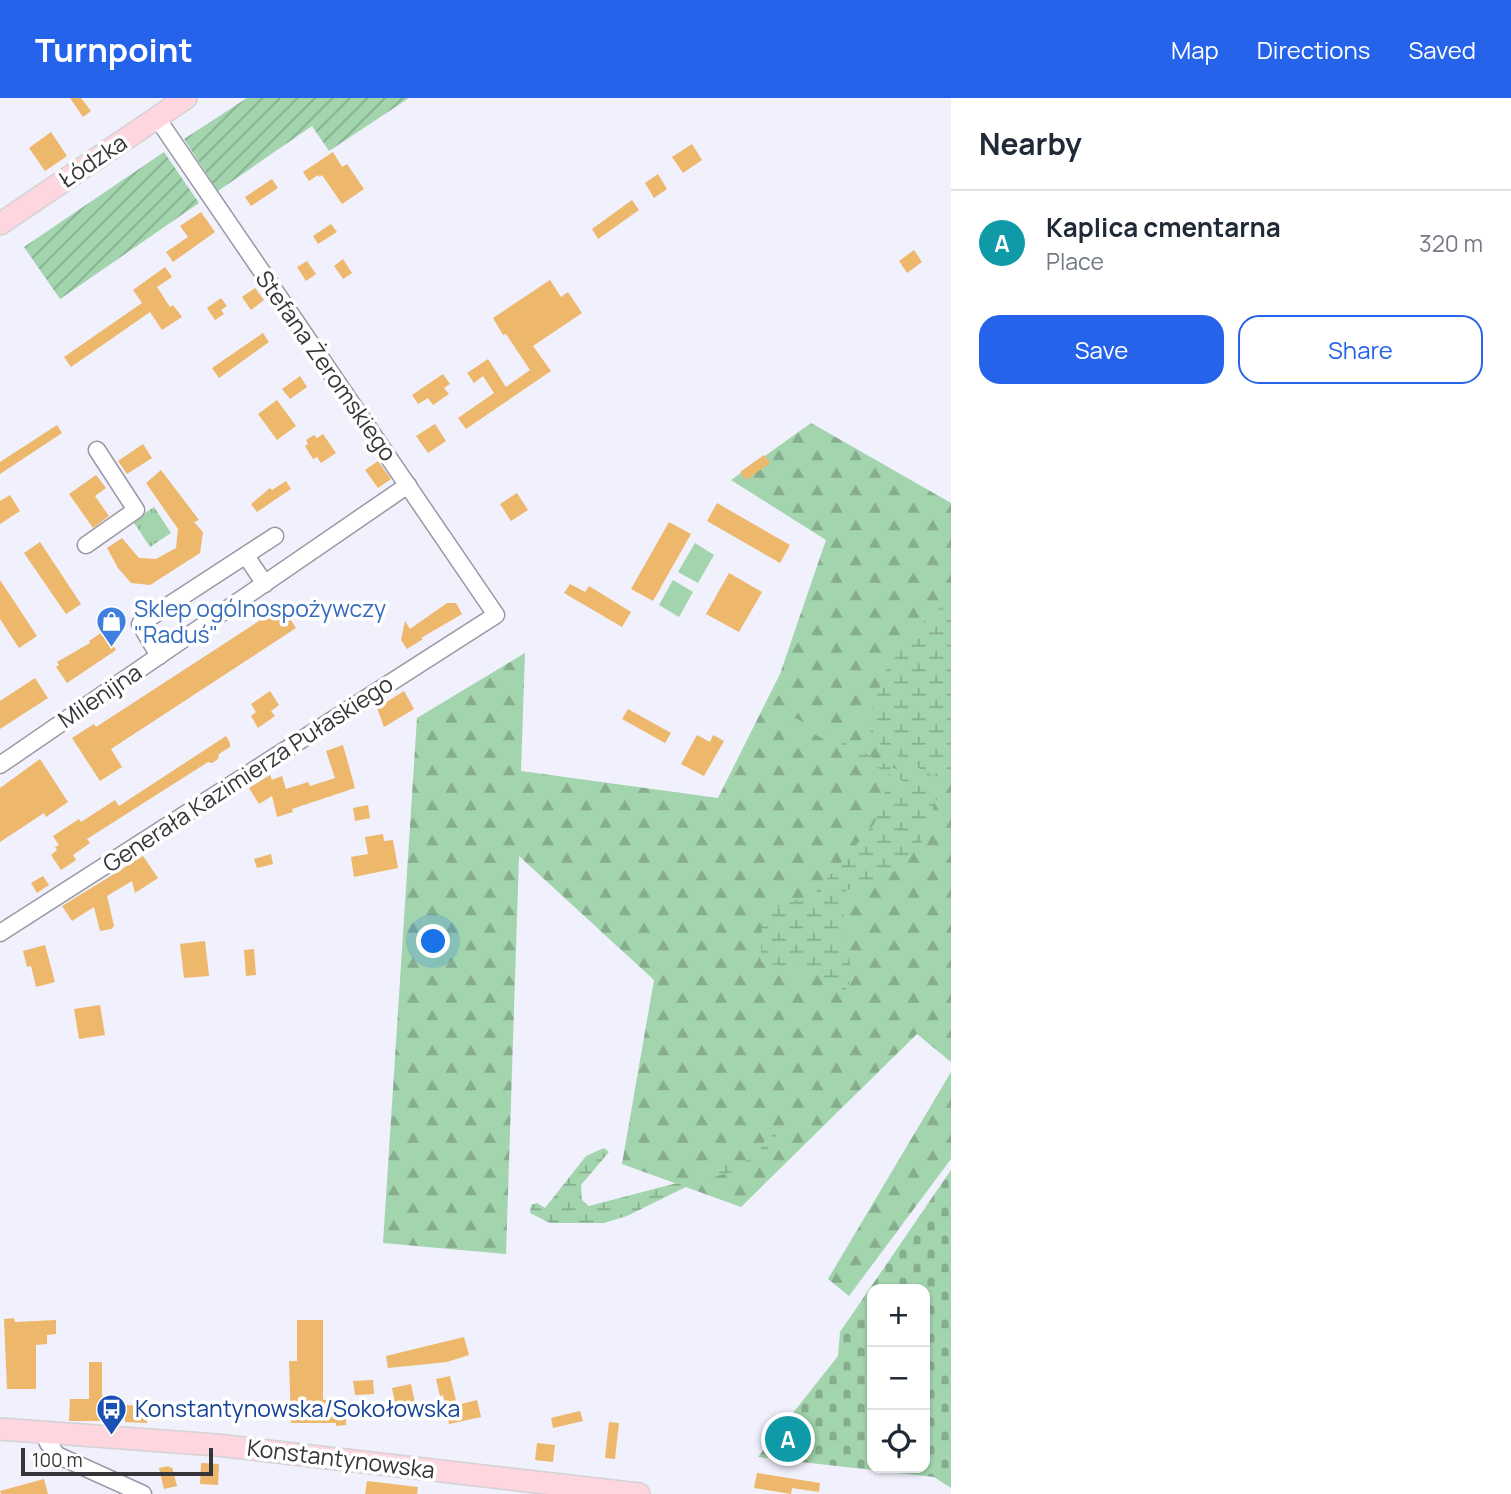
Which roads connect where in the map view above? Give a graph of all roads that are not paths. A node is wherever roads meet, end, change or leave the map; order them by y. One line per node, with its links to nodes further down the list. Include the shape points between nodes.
1 (186, 98): 2 (main road, Łódzka)
2 (156, 118): 3 (main road, Łódzka); 5 (street, Stefana Żeromskiego)
3 (0, 224)
4 (97, 450): 7 (street, via 136,510)
5 (408, 485): 9 (street, Milenijna); 10 (street, Stefana Żeromskiego)
6 (275, 536): 8 (street)
7 (86, 545)
8 (246, 556): 9 (street); 11 (street, via 140,624)
9 (265, 584): 11 (street, Milenijna)
10 (496, 615): 13 (street, Generała Kazimierza Pułaskiego)
11 (159, 656): 12 (street, Milenijna)
12 (0, 765)
13 (0, 933)
14 (0, 1429): 15 (main road, Konstantynowska)
15 (43, 1432): 16 (street, via 57,1455); 17 (main road, Konstantynowska, via 146,1438)
16 (143, 1494)
17 (639, 1494)

